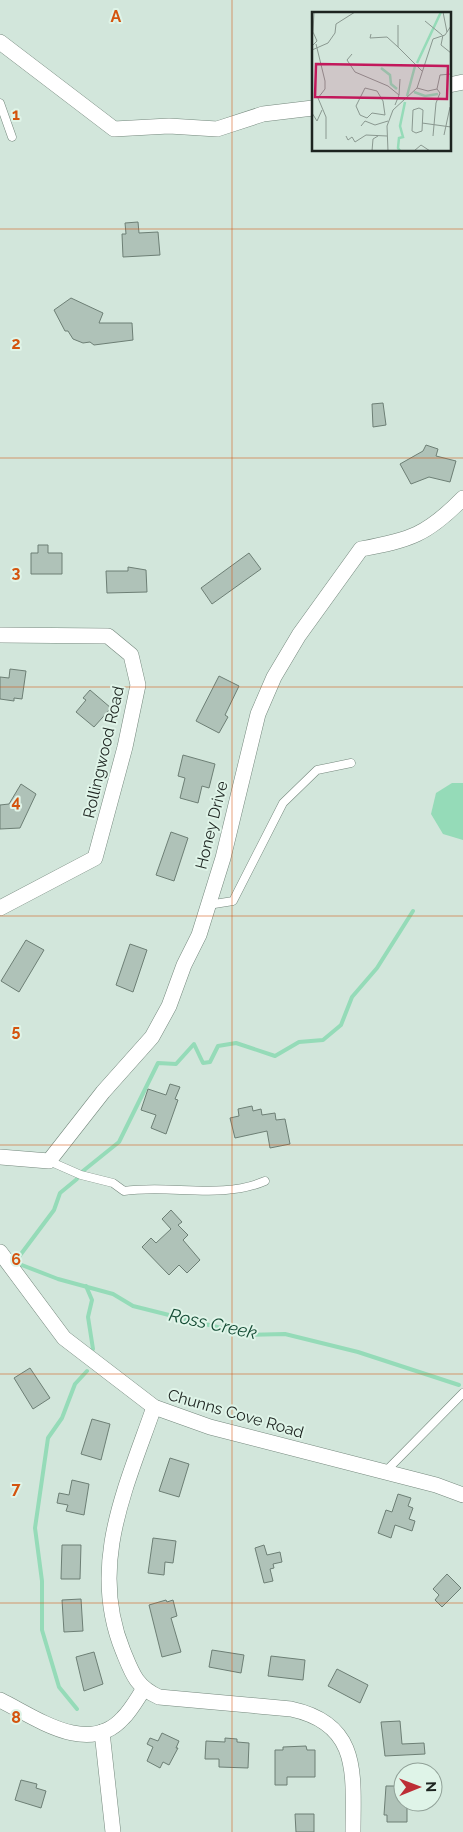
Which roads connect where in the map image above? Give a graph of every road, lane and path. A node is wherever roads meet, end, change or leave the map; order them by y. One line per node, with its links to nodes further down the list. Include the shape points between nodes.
1 (0, 42): 5 (street, via 114,129 169,126 218,129 263,114)
2 (463, 82): 3 (street)
3 (450, 85)
4 (0, 103): 6 (lane)
5 (312, 108)
6 (12, 137)
7 (463, 498): 10 (street, Honey Drive, via 431,527 402,541 361,549 299,635 274,677 258,714 223,858)
8 (0, 635): 11 (street, Rollingwood Road, via 108,636 131,655 138,685 95,858)
9 (351, 763): 10 (lane, via 317,770 283,803 233,901)
10 (208, 905): 13 (street, Honey Drive, via 169,1006 152,1037 103,1092)
11 (0, 908)
12 (0, 1157): 13 (street)
13 (49, 1161): 14 (lane, via 81,1175 113,1183 124,1191 223,1190)
14 (265, 1181)
15 (0, 1252): 17 (street, Chunns Cove Road, via 64,1338)
16 (463, 1392): 18 (lane)
17 (154, 1406): 18 (street, Chunns Cove Road, via 210,1427); 20 (street, via 112,1534 108,1573 111,1617 132,1673)
18 (385, 1472): 19 (street, Chunns Cove Road)
19 (463, 1495)
20 (143, 1690): 22 (street, via 123,1719); 24 (street, via 159,1697 291,1709 323,1721 346,1744 353,1778)
21 (0, 1700): 22 (street, via 63,1731 86,1735)
22 (102, 1732): 23 (street)
23 (112, 1832)
24 (353, 1832)

